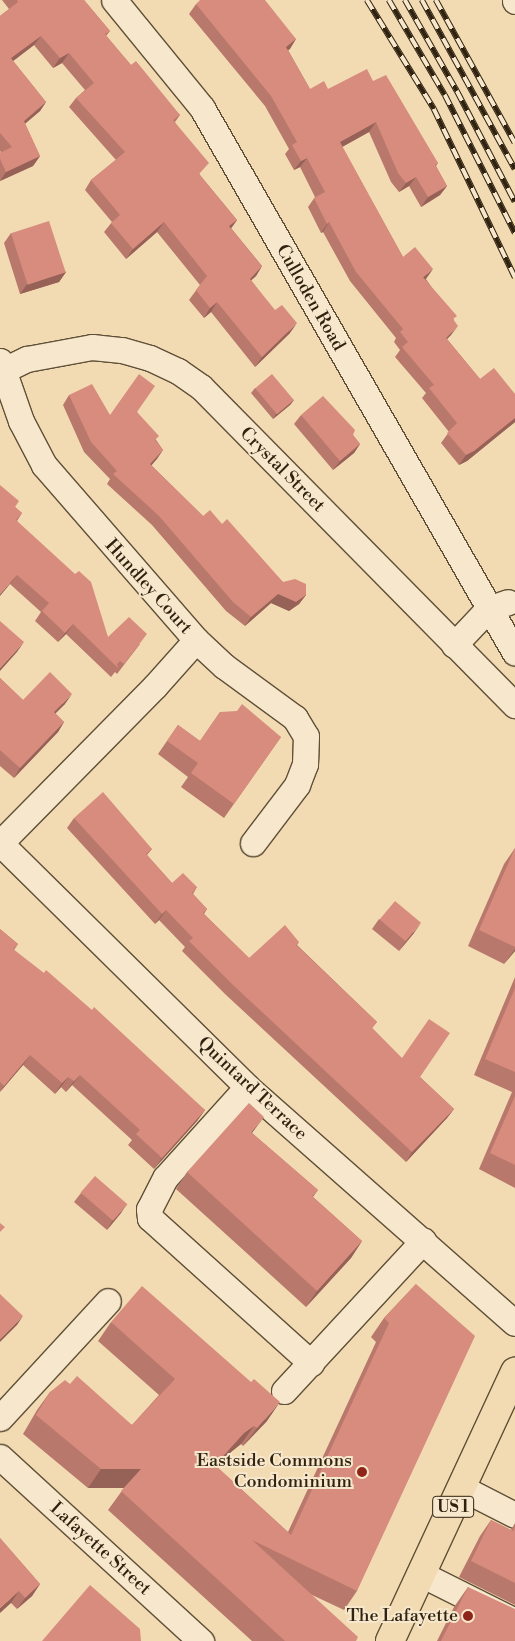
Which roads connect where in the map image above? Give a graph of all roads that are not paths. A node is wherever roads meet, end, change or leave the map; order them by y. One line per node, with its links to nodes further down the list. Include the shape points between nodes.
1 (114, 0): 3 (street, Culloden Road, via 202,108)
2 (1, 368): 4 (street, Hundley Court, via 21,421 44,465); 5 (street, Crystal Street, via 27,359 92,348 122,350 178,371 201,387)
3 (498, 605): 5 (street); 6 (street, Culloden Road)
4 (196, 640): 8 (street, Hundley Court); 9 (street, via 224,666 295,718 306,736 305,764 297,784)
5 (454, 645): 7 (street, Crystal Street)
6 (515, 653)
7 (515, 705)
8 (0, 843): 10 (street, Quintard Terrace)
9 (253, 843)
10 (246, 1087): 11 (street, Quintard Terrace); 14 (street, via 165,1178 149,1209 150,1218)
11 (423, 1241): 13 (street, Quintard Terrace); 14 (street)
12 (108, 1301): 17 (street)
13 (515, 1323)
14 (311, 1363): 16 (street)
15 (515, 1372): 19 (main road, US 1)
16 (284, 1391)
17 (0, 1418)
18 (0, 1457): 23 (street, Lafayette Street)
19 (462, 1488): 20 (street); 21 (main road, US 1)
20 (515, 1515)
21 (422, 1574): 22 (street); 24 (main road, US 1)
22 (515, 1621)
23 (201, 1641)
24 (390, 1641)

